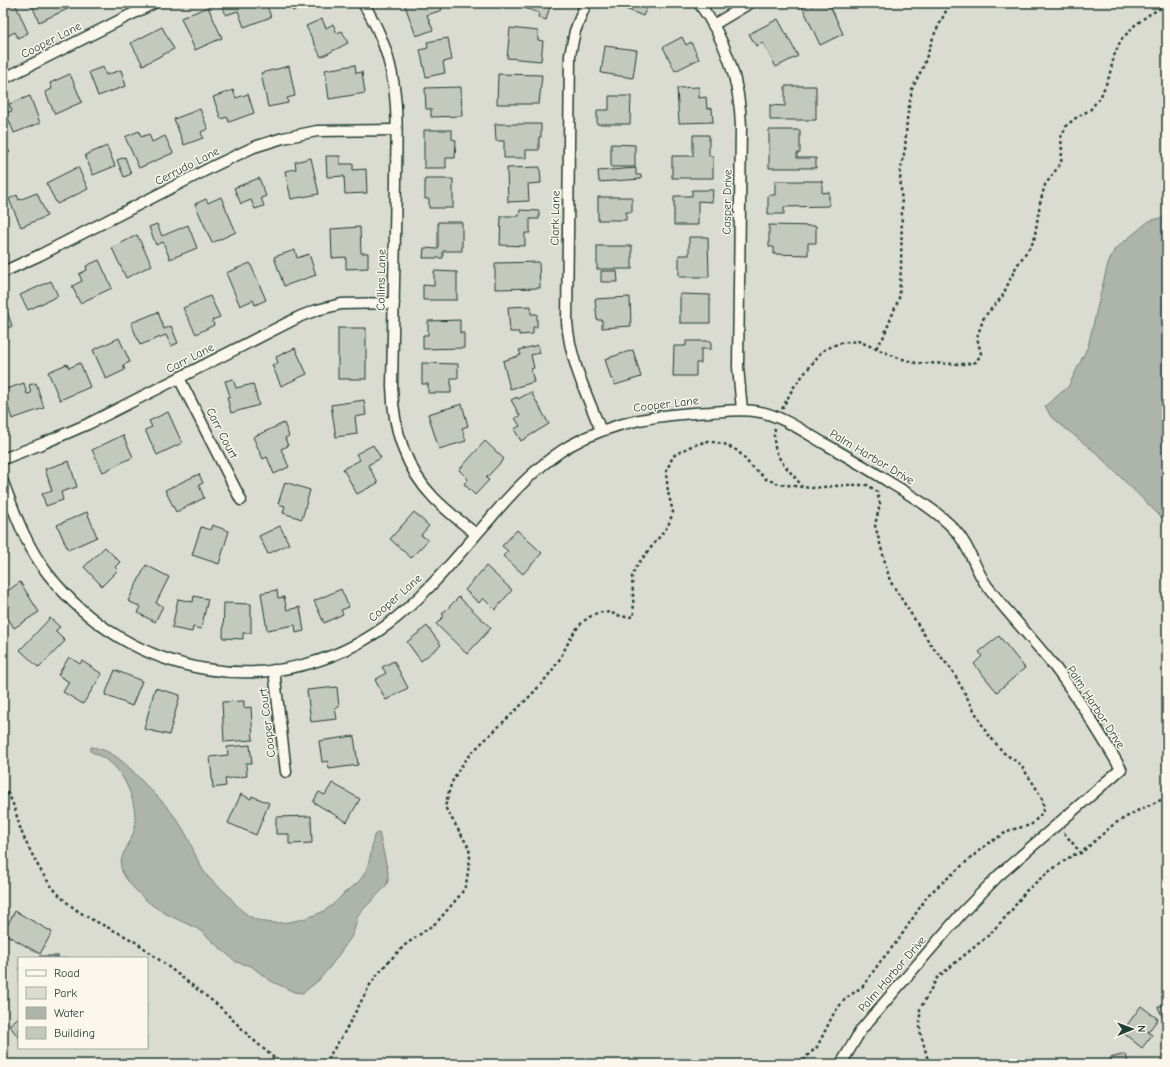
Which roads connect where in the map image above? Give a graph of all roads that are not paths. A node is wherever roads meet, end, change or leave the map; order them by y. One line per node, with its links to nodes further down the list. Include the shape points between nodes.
1 (154, 3): 7 (street, Cooper Lane)
2 (362, 3): 8 (street, Collins Lane, via 380,34 390,65 395,97)
3 (586, 3): 13 (street, Clark Lane, via 575,31 570,55 567,322 574,361)
4 (699, 3): 6 (street, Casper Drive)
5 (750, 3): 6 (street)
6 (713, 25): 12 (street, Casper Drive, via 732,67 741,112 738,367)
7 (3, 79)
8 (396, 130): 9 (street, Cerrudo Lane, via 297,134 262,144); 10 (street, Collins Lane)
9 (3, 272)
10 (394, 303): 11 (street, Carr Lane, via 348,303 317,310); 17 (street, Collins Lane, via 392,398 399,439 408,460 427,490)
11 (179, 378): 14 (street, Carr Lane, via 88,424); 16 (street, Carr Court)
12 (742, 410): 13 (street, Cooper Lane, via 664,415 624,423); 20 (street, Palm Harbor Drive, via 778,418 843,454 918,500 957,532 970,550 987,586 1058,671 1121,769 978,895 872,1016)
13 (601, 431): 17 (street, Cooper Lane, via 570,446 536,470)
14 (3, 458)
15 (3, 482): 18 (street, Cooper Lane, via 22,532 40,563 78,608 109,632 145,651 181,664 236,672)
16 (241, 500)
17 (476, 534): 18 (street, Cooper Lane, via 419,597 374,633 328,656)
18 (274, 670): 19 (street, Cooper Court)
19 (286, 772)
20 (842, 1064)

